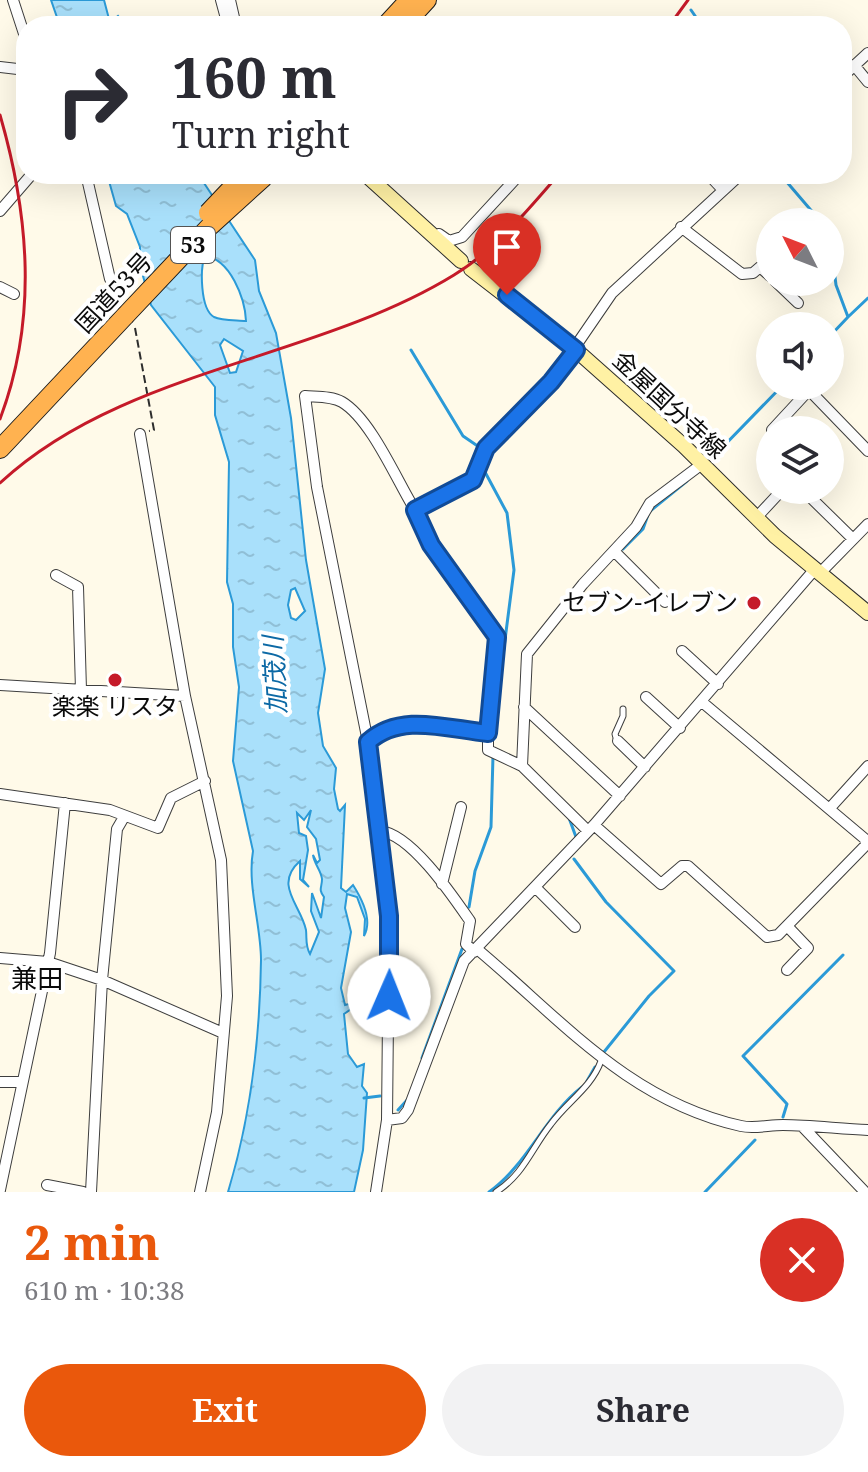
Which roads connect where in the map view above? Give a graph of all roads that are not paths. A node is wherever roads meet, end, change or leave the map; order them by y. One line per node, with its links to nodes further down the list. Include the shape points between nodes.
1 (409, 0): 3 (highway)
2 (427, 0): 4 (highway)
3 (391, 16)
4 (412, 16)
5 (868, 53): 6 (street)
6 (854, 65): 7 (street)
7 (868, 82)
8 (23, 184): 16 (street)
9 (88, 184): 19 (street)
10 (249, 184): 25 (highway, 国道53号 / 53, bridge)
11 (511, 184): 14 (street, via 465,235 452,241)
12 (717, 184): 15 (street)
13 (730, 184): 15 (street)
14 (378, 186): 24 (main road, 金屋国分寺線, via 466,265)
15 (723, 190): 17 (street)
16 (0, 211)
17 (681, 227): 18 (street, via 742,274); 24 (street, via 615,291)
18 (756, 270)
19 (110, 279)
20 (0, 287): 21 (street)
21 (14, 294)
22 (791, 296): 23 (street)
23 (798, 303)
24 (576, 350): 33 (main road, 金屋国分寺線); 36 (street, via 486,448 473,480)
25 (39, 399): 29 (highway, 国道53号 / 53); 31 (highway, 国道53号 / 53)
26 (785, 416): 27 (street, via 809,390)
27 (834, 416)
28 (844, 426): 32 (street)
29 (0, 432)
30 (140, 434): 49 (street)
31 (0, 449)
32 (868, 451)
33 (702, 464): 37 (main road, 金屋国分寺線); 40 (street, via 650,503)
34 (769, 504): 37 (street)
35 (817, 504): 39 (street)
36 (415, 510): 55 (street, via 431,545 497,637); 57 (street, via 365,426 346,405 305,396 317,487)
37 (756, 518): 41 (main road, 金屋国分寺線)
38 (868, 524): 39 (street)
39 (853, 539): 41 (street)
40 (614, 551): 43 (street); 52 (street, via 527,654)
41 (818, 571): 44 (main road, 金屋国分寺線); 46 (street)
42 (56, 575): 48 (street, via 78,587)
43 (665, 602)
44 (868, 613)
45 (682, 651): 46 (street)
46 (718, 684): 51 (street)
47 (0, 685): 48 (street)
48 (81, 690): 49 (street)
49 (185, 696): 61 (street)
50 (646, 697): 54 (street)
51 (702, 702): 54 (street); 66 (street)
52 (524, 707): 58 (street); 63 (street)
53 (623, 709): 56 (lane, via 615,734)
54 (680, 728): 60 (street)
55 (488, 733): 57 (street, via 411,724 391,726); 58 (street, via 488,750)
56 (618, 741): 60 (street)
57 (368, 742): 69 (street)
58 (522, 766): 68 (street)
59 (868, 766): 66 (street)
60 (645, 767): 63 (street)
61 (205, 781): 67 (street, via 171,798 158,828); 79 (street, via 221,860 225,916)
62 (0, 794): 64 (street)
63 (620, 796): 68 (street)
64 (65, 803): 67 (street); 76 (street)
65 (461, 807): 70 (street)
66 (830, 808): 72 (street, via 867,843)
67 (124, 817): 78 (street, via 117,829)
68 (591, 828): 71 (street); 72 (street, via 661,884 687,866 767,937)
69 (380, 831): 70 (street, via 393,832 408,844); 83 (street, via 389,916)
70 (442, 884): 74 (street, via 470,921 466,944)
71 (535, 887): 73 (street); 74 (street)
72 (787, 926): 77 (street, via 808,948)
73 (575, 927)
74 (475, 950): 80 (street); 83 (street, via 464,961 408,1110 402,1118)
75 (0, 958): 76 (street)
76 (48, 962): 78 (street); 82 (street)
77 (787, 970)
78 (102, 980): 79 (street); 89 (street)
79 (223, 1033): 90 (street, via 217,1112)
80 (601, 1061): 84 (street, via 687,1108 743,1127); 92 (lane, via 593,1079 549,1126 525,1167)
81 (0, 1082): 82 (street)
82 (22, 1082): 87 (street)
83 (387, 1120): 91 (street)
84 (802, 1126): 85 (street); 93 (street)
85 (868, 1130)
86 (47, 1185): 88 (street)
87 (0, 1190)
88 (83, 1192)
89 (91, 1192)
90 (200, 1192)
91 (376, 1192)
92 (496, 1192)
93 (865, 1192)

